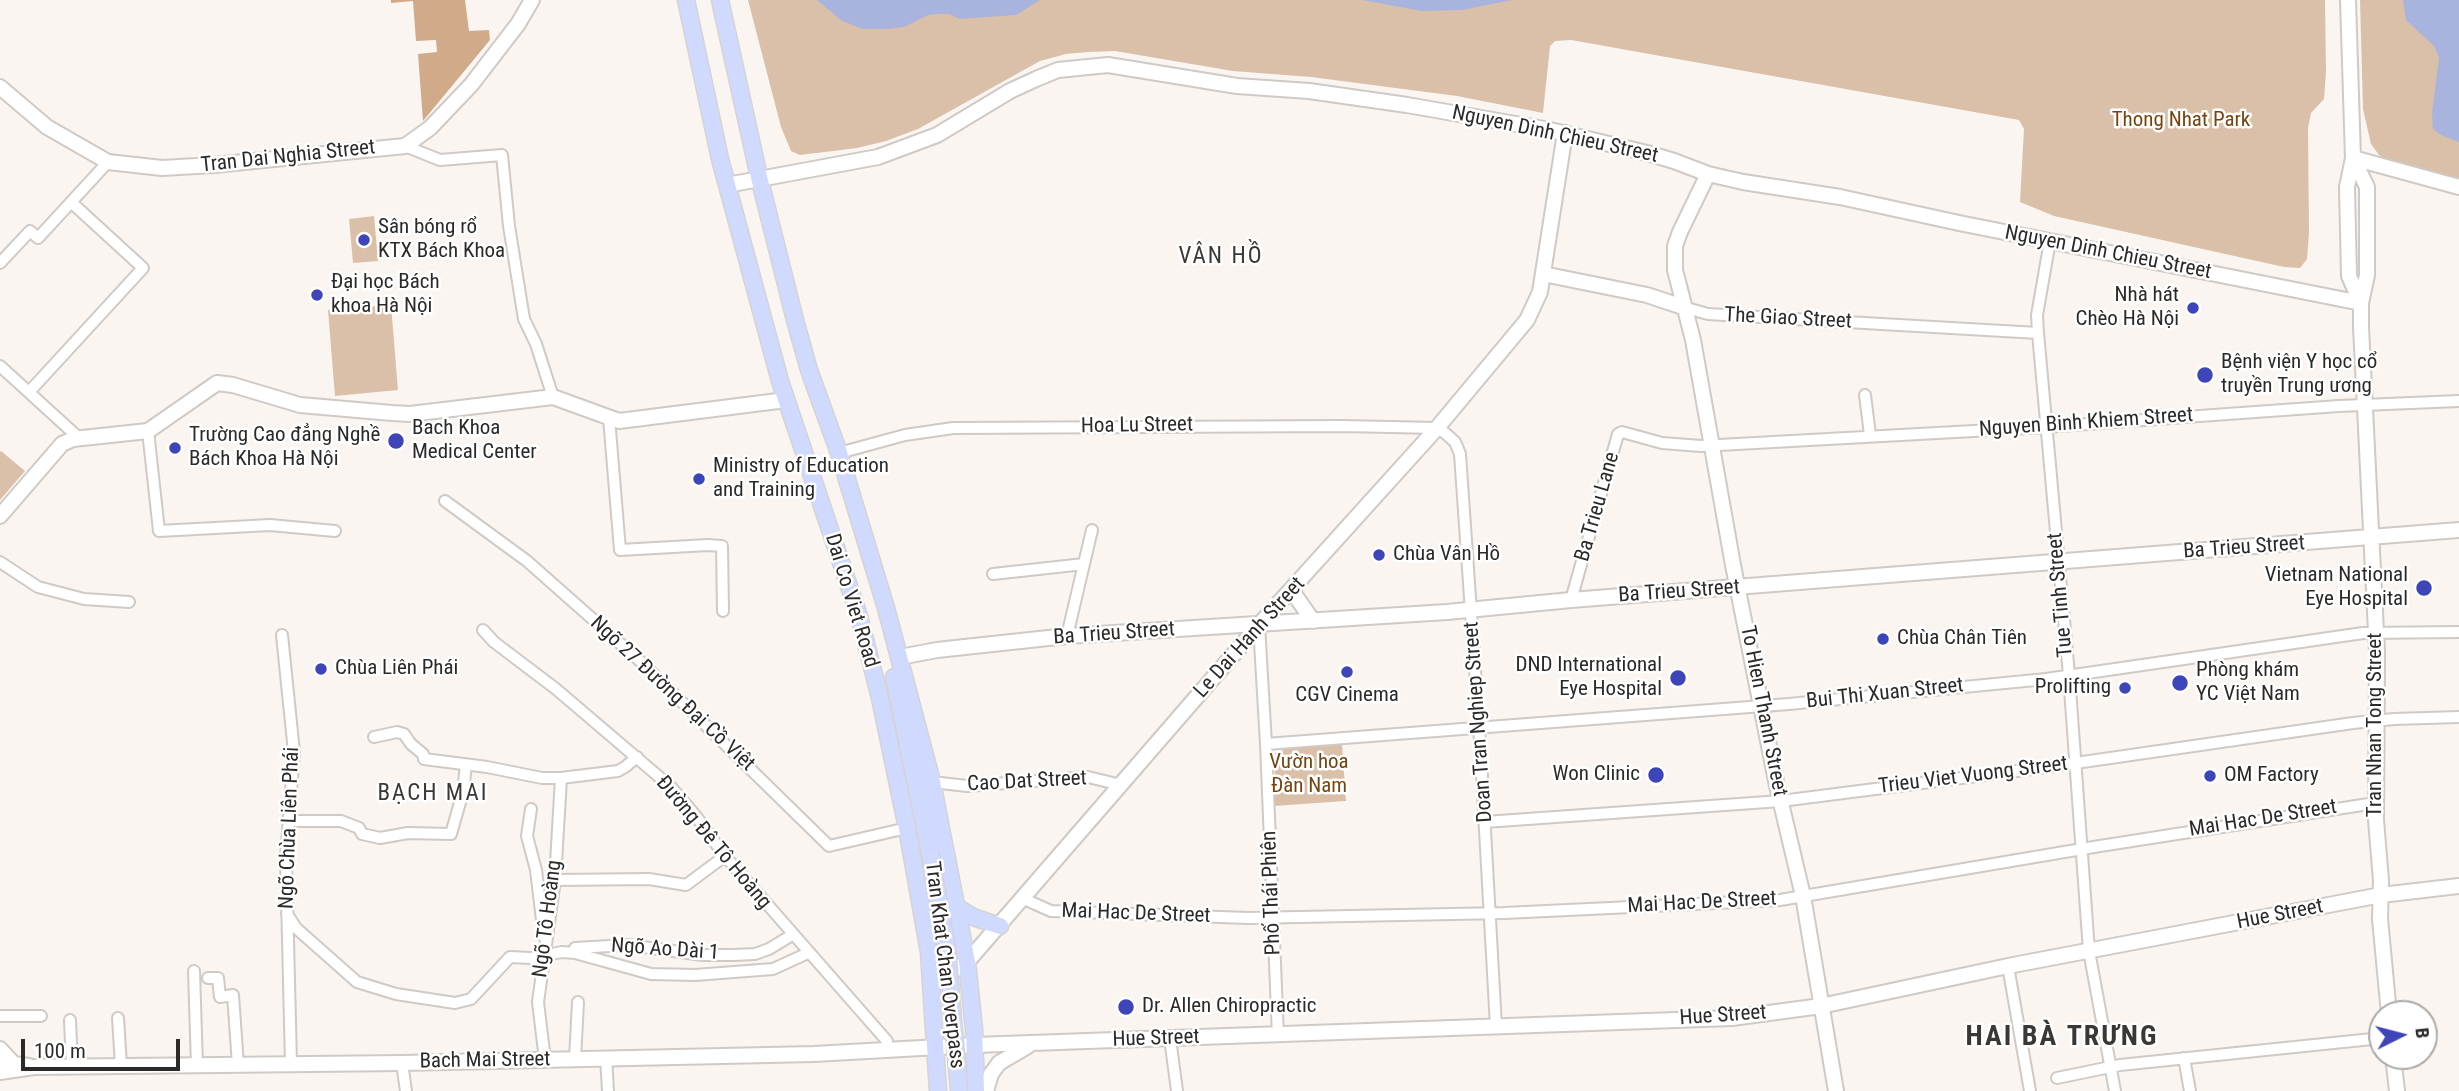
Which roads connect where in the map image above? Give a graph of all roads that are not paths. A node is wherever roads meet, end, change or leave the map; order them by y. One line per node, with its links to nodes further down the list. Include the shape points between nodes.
1 (532, 0): 7 (street, Tran Dai Nghia Street, via 471,85 430,128)
2 (686, 0): 12 (main road, Dai Co Viet Road)
3 (720, 0): 11 (main road, Dai Co Viet Road)
4 (2348, 0): 8 (street, Tran Nhan Tong Street)
5 (0, 87): 9 (street, Tran Dai Nghia Street, via 47,127)
6 (1565, 133): 10 (street, Nguyen Dinh Chieu Street); 11 (street, Nguyen Dinh Chieu Street, via 1309,91 1237,86 1108,65 1082,66 1036,79 912,146 878,157); 17 (street, Le Dai Hanh Street)
7 (405, 146): 9 (street, Tran Dai Nghia Street, via 162,168); 24 (street, via 440,160 502,155 524,320)
8 (2353, 158): 13 (street); 18 (street, Tran Nhan Tong Street, via 2367,187 2367,275)
9 (108, 162): 14 (street)
10 (1709, 174): 15 (street, Nguyen Dinh Chieu Street); 19 (street, To Hien Thanh Street, via 1675,246)
11 (759, 177): 12 (street, Nguyen Dinh Chieu Street); 35 (main road, Dai Co Viet Road, via 809,370)
12 (727, 185): 25 (main road, Dai Co Viet Road)
13 (2459, 187)
14 (71, 202): 16 (street, via 38,238 30,231); 22 (street, via 143,268)
15 (2050, 241): 18 (street, Nguyen Dinh Chieu Street); 20 (street, Tue Tinh Street)
16 (0, 263)
17 (1543, 274): 19 (street, The Giao Street); 30 (street, Le Dai Hanh Street, via 1527,320)
18 (2361, 303): 27 (street, Tran Nhan Tong Street)
19 (1683, 307): 20 (street, The Giao Street, via 1708,314); 34 (street, To Hien Thanh Street)
20 (2038, 332): 29 (street, Tue Tinh Street)
21 (0, 366): 22 (street)
22 (29, 393): 33 (street)
23 (1865, 396): 32 (street)
24 (553, 397): 28 (street); 31 (street, via 392,413 300,405 217,383)
25 (786, 400): 28 (street, via 619,421); 43 (main road, Dai Co Viet Road)
26 (2459, 401): 27 (street, Nguyen Binh Khiem Street)
27 (2366, 405): 29 (street, Nguyen Binh Khiem Street); 41 (street, Tran Nhan Tong Street)
28 (609, 418): 53 (street, via 621,550 722,547)
29 (2046, 427): 32 (street, Nguyen Binh Khiem Street); 45 (street, Tue Tinh Street)
30 (1437, 428): 35 (street, Hoa Lu Street, via 953,428); 49 (street, Le Dai Hanh Street); 52 (street, Doan Tran Nghiep Street, via 1455,442 1460,454)
31 (148, 431): 33 (street); 40 (street, via 159,531 270,525)
32 (1870, 435): 34 (street, Nguyen Binh Khiem Street)
33 (79, 438): 37 (street, via 62,444)
34 (1712, 445): 48 (street, To Hien Thanh Street); 50 (street, Ba Trieu Lane, via 1684,446 1618,434)
35 (839, 453): 42 (main road, Dai Co Viet Road)
36 (445, 501): 83 (street, Ngõ 27 Đường Đại Cồ Việt, via 527,561 640,661 829,846)
37 (0, 516)
38 (1092, 530): 46 (street)
39 (2459, 530): 41 (street, Ba Trieu Street)
40 (335, 531)
41 (2373, 538): 45 (street, Ba Trieu Street); 59 (street, Tran Nhan Tong Street)
42 (866, 540): 43 (main road); 61 (main road, Dai Co Viet Road)
43 (836, 549): 64 (main road, Dai Co Viet Road)
44 (0, 562): 51 (street, via 38,587 84,599)
45 (2058, 562): 48 (street, Ba Trieu Street); 63 (street, Tue Tinh Street)
46 (1084, 564): 47 (street); 60 (street)
47 (993, 574)
48 (1738, 587): 50 (street, Ba Trieu Street); 65 (street, To Hien Thanh Street)
49 (1292, 591): 54 (street); 55 (street, Le Dai Hanh Street)
50 (1572, 600): 52 (street, Ba Trieu Street)
51 (129, 602)
52 (1471, 610): 54 (street, Ba Trieu Street); 68 (street, Doan Tran Nghiep Street)
53 (723, 611)
54 (1313, 621): 55 (street, Ba Trieu Street)
55 (1259, 625): 60 (street, Ba Trieu Street); 70 (street, Phố Thái Phiên); 76 (street, Le Dai Hanh Street)
56 (483, 630): 71 (street, Đường Đê Tô Hoàng)
57 (2459, 632): 59 (street, Bui Thi Xuan Street)
58 (282, 635): 81 (street, Ngõ Chùa Liên Phái, via 294,752)
59 (2376, 635): 63 (street, Bui Thi Xuan Street); 67 (street, Tran Nhan Tong Street)
60 (1067, 636): 62 (street, Ba Trieu Street)
61 (895, 640): 62 (main road, Dai Co Viet Road); 77 (main road, Tran Khat Chan Overpass, via 892,669)
62 (900, 657): 75 (main road, Dai Co Viet Road)
63 (2069, 675): 65 (street, Bui Thi Xuan Street); 72 (street, Tue Tinh Street)
64 (880, 698): 77 (main road, Tran Khat Chan Overpass); 83 (main road, Dai Co Viet Road)
65 (1762, 706): 68 (street, Bui Thi Xuan Street); 78 (street, To Hien Thanh Street)
66 (2459, 717): 67 (street, Trieu Viet Vuong Street)
67 (2377, 720): 72 (street, Trieu Viet Vuong Street); 79 (street, Tran Nhan Tong Street)
68 (1479, 727): 70 (street, Bui Thi Xuan Street); 82 (street, Doan Tran Nghiep Street)
69 (374, 737): 73 (street, via 404,734 424,759)
70 (1266, 744): 94 (street, Phố Thái Phiên)
71 (637, 757): 74 (street, via 618,771); 85 (street, Đường Đê Tô Hoàng, via 671,787)
72 (2075, 763): 78 (street, Trieu Viet Vuong Street); 84 (street, Tue Tinh Street)
73 (467, 765): 74 (street); 81 (street, via 451,834 380,838 362,834 359,828 341,821)
74 (561, 778): 86 (street, Ngõ Tô Hoàng)
75 (932, 782): 76 (street, Cao Dat Street, via 967,786 1088,777); 91 (main road, Dai Co Viet Road)
76 (1121, 785): 90 (street, Le Dai Hanh Street)
77 (919, 798): 142 (main road, Tran Khat Chan Overpass, bridge, via 947,949)
78 (1781, 801): 82 (street, Trieu Viet Vuong Street); 89 (street, To Hien Thanh Street)
79 (2375, 803): 84 (street, Mai Hac De Street); 88 (street, Tran Nhan Tong Street)
80 (531, 809): 101 (street, via 527,836)
81 (289, 821): 93 (street, Ngõ Chùa Liên Phái)
82 (1485, 822): 92 (street, Doan Tran Nghiep Street)
83 (907, 828): 95 (main road, Dai Co Viet Road)
84 (2082, 849): 89 (street, Mai Hac De Street); 99 (street, Tue Tinh Street)
85 (725, 856): 86 (street, via 686,885 649,879); 97 (street, Đường Đê Tô Hoàng)
86 (555, 880): 101 (street, Ngõ Tô Hoàng)
87 (2459, 886): 88 (street, Hue Street)
88 (2381, 895): 99 (street, Hue Street); 107 (street, Tran Nhan Tong Street)
89 (1802, 896): 92 (street, Mai Hac De Street); 109 (street, To Hien Thanh Street)
90 (1024, 899): 94 (street, Mai Hac De Street, via 1051,911); 96 (street, Le Dai Hanh Street)
91 (957, 907): 95 (main road, via 947,926); 96 (main road); 102 (main road, Dai Co Viet Road)
92 (1490, 912): 94 (street, Mai Hac De Street); 114 (street, Doan Tran Nghiep Street)
93 (287, 914): 101 (street, via 296,928 357,982 433,1000 455,1003 471,999 510,957); 129 (street, Ngõ Chùa Liên Phái)
94 (1272, 917): 115 (street, Phố Thái Phiên)
95 (923, 919): 106 (main road, Dai Co Viet Road)
96 (1000, 926): 102 (street, Le Dai Hanh Street)
97 (792, 935): 98 (street, Ngõ Ao Dài 1, via 769,950 745,954 703,956 628,945); 100 (street, Đường Đê Tô Hoàng)
98 (575, 948)
99 (2090, 951): 103 (street, Hue Street); 135 (street, Tue Tinh Street)
100 (808, 953): 101 (street, via 773,969 695,975 652,974 575,953); 122 (street, Đường Đê Tô Hoàng, via 887,1041)
101 (546, 954): 126 (street, Ngõ Tô Hoàng, via 538,1002)
102 (967, 962): 106 (street, Le Dai Hanh Street); 119 (main road, Dai Co Viet Road)
103 (2008, 966): 109 (street, Hue Street); 147 (street)
104 (194, 971): 133 (street)
105 (208, 978): 130 (street, via 218,978 220,997 233,995)
106 (931, 985): 120 (main road, Dai Co Viet Road)
107 (2388, 1000)
108 (578, 1002): 125 (street)
109 (1821, 1006): 114 (street, Hue Street, via 1732,1018); 146 (street, To Hien Thanh Street)
110 (0, 1016): 111 (street)
111 (41, 1016)
112 (118, 1018): 132 (street)
113 (70, 1020): 131 (street)
114 (1496, 1027): 115 (street, Hue Street)
115 (1278, 1036): 116 (street, Hue Street)
116 (1170, 1038): 118 (street, Hue Street); 145 (street)
117 (2368, 1039): 124 (street)
118 (1033, 1043): 119 (street, Hue Street); 144 (street, via 999,1063)
119 (975, 1045): 120 (street, Hue Street); 143 (main road, Dai Co Viet Road)
120 (936, 1048): 122 (street, Bach Mai Street); 141 (main road, Dai Co Viet Road)
121 (0, 1049): 127 (street)
122 (888, 1051): 123 (street, Bach Mai Street)
123 (606, 1058): 125 (street, Bach Mai Street); 140 (street)
124 (2184, 1058): 135 (street); 149 (street)
125 (575, 1059): 126 (street, Bach Mai Street)
126 (545, 1060): 128 (street, Bach Mai Street)
127 (6, 1062): 134 (street, Bach Mai Street)
128 (402, 1063): 129 (street, Bach Mai Street); 139 (street)
129 (291, 1064): 130 (street, Bach Mai Street)
130 (238, 1065): 133 (street, Bach Mai Street)
131 (72, 1066): 132 (street, Bach Mai Street); 134 (street, Bach Mai Street)
132 (121, 1066): 133 (street, Bach Mai Street)
133 (197, 1066)
134 (34, 1067): 137 (street, Bach Mai Street)
135 (2111, 1067): 138 (street); 148 (street, Tue Tinh Street)
136 (2395, 1070): 150 (street)
137 (0, 1072)
138 (2057, 1078)
139 (405, 1091)
140 (608, 1091)
141 (938, 1091)
142 (959, 1091)
143 (976, 1091)
144 (986, 1091)
145 (1177, 1091)
146 (1836, 1091)
147 (2030, 1091)
148 (2115, 1091)
149 (2190, 1091)
150 (2397, 1091)

